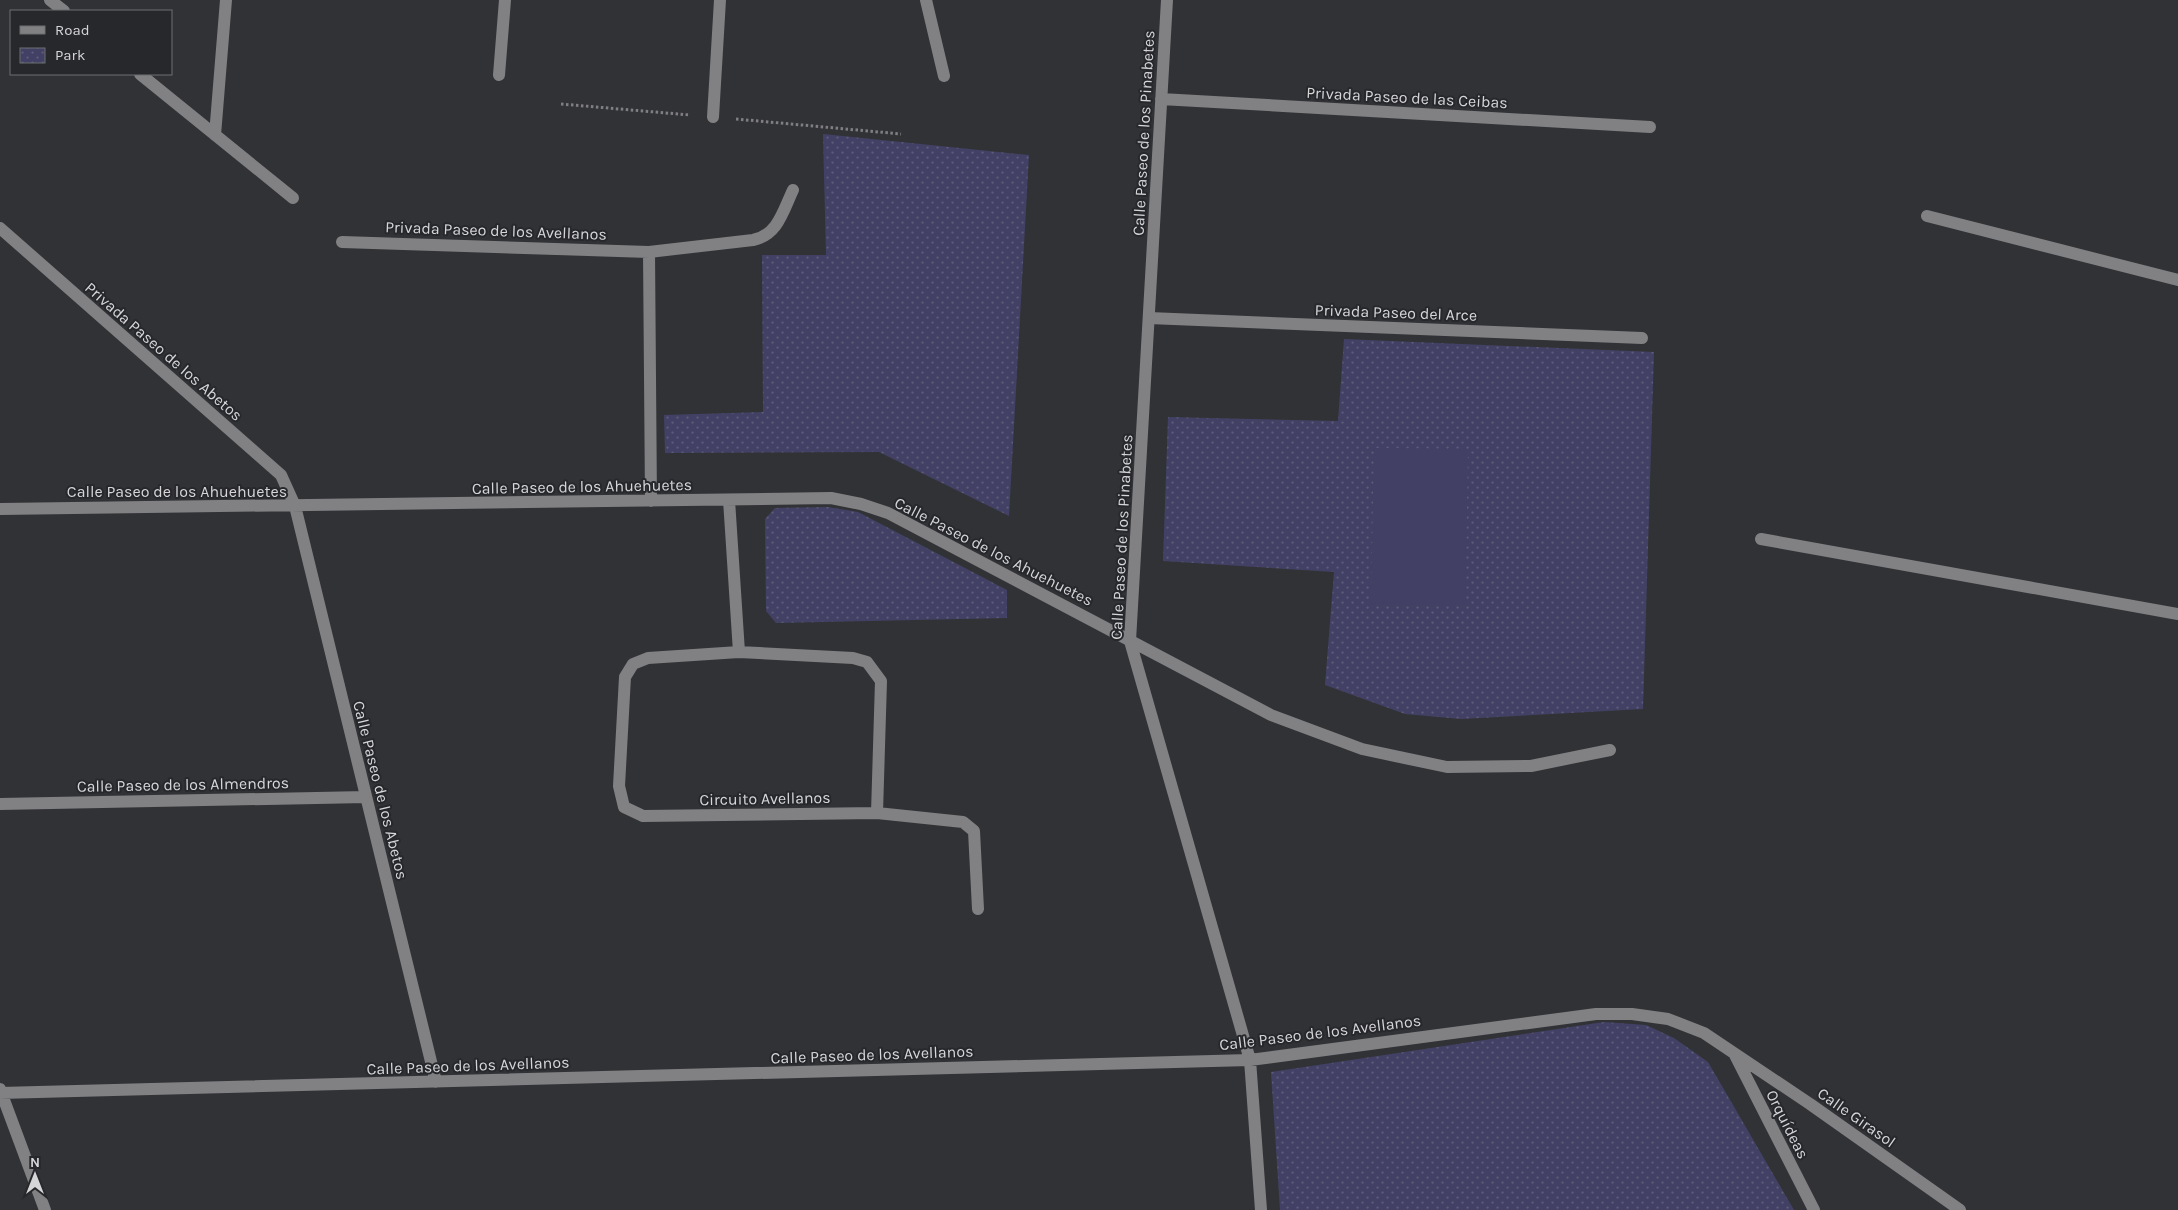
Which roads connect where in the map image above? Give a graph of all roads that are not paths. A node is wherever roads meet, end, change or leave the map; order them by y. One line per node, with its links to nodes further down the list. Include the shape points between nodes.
1 (50, 0): 7 (street)
2 (226, 0): 14 (street)
3 (505, 0): 9 (street)
4 (720, 0): 12 (street)
5 (926, 0): 10 (street)
6 (1167, 0): 11 (street, Calle Paseo de los Pinabetes)
7 (63, 10)
8 (141, 75): 14 (street)
9 (499, 75)
10 (944, 76)
11 (1161, 99): 13 (street, Privada Paseo de las Ceibas); 22 (street, Calle Paseo de los Pinabetes)
12 (713, 117)
13 (1650, 127)
14 (215, 135): 16 (street)
15 (793, 190): 20 (street, Privada Paseo de los Avellanos, via 774,228 762,238)
16 (293, 198)
17 (1927, 216): 21 (street)
18 (0, 228): 26 (street, Privada Paseo de los Abetos, via 281,475)
19 (342, 242): 20 (street, Privada Paseo de los Avellanos)
20 (649, 252): 25 (street)
21 (2178, 280)
22 (1149, 318): 23 (street, Privada Paseo del Arce); 30 (street, Calle Paseo de los Pinabetes)
23 (1642, 338)
24 (730, 500): 25 (street, Calle Paseo de los Ahuehuetes); 30 (street, Calle Paseo de los Ahuehuetes, via 831,498 861,504 888,514); 31 (street)
25 (651, 501): 26 (street, Calle Paseo de los Ahuehuetes)
26 (295, 506): 27 (street, Calle Paseo de los Ahuehuetes); 33 (street, Calle Paseo de los Abetos)
27 (0, 508)
28 (1761, 539): 29 (street)
29 (2178, 614)
30 (1130, 641): 32 (street, Calle Paseo de los Ahuehuetes, via 1271,715 1362,749 1447,767 1531,766); 38 (street, Calle Paseo de los Pinabetes)
31 (739, 652): 35 (street, Circuito Avellanos, via 853,658 867,662 875,670 881,681); 35 (street, Circuito Avellanos, via 648,658 633,664 628,670 619,786 624,807 643,816)
32 (1610, 750)
33 (366, 797): 34 (street, Calle Paseo de los Almendros); 39 (street, Calle Paseo de los Abetos)
34 (0, 804)
35 (877, 813): 36 (street, via 969,825 974,831)
36 (978, 909)
37 (1734, 1052): 38 (street, Calle Paseo de los Avellanos, via 1704,1033 1668,1019 1596,1014); 43 (street, Orquídeas); 44 (street, Calle Girasol)
38 (1250, 1060): 39 (street, Calle Paseo de los Avellanos); 42 (street, Calle Paseo de los Pinabetes)
39 (436, 1082): 40 (street, Calle Paseo de los Avellanos)
40 (1, 1092): 41 (street)
41 (45, 1210)
42 (1261, 1210)
43 (1814, 1210)
44 (1960, 1210)

